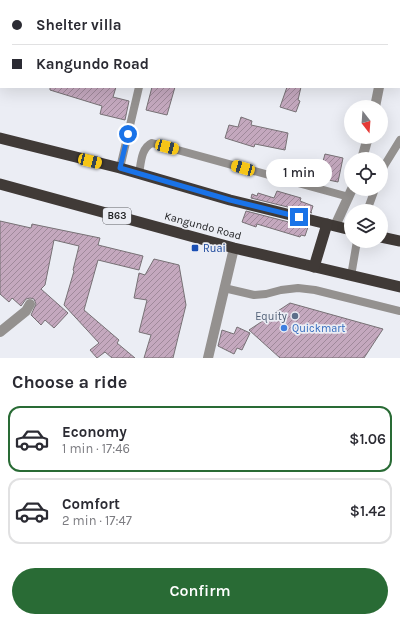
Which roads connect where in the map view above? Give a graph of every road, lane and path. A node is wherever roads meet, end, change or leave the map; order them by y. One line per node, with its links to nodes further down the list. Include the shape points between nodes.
1 (138, 88): 7 (lane)
2 (379, 88): 3 (street)
3 (376, 100)
4 (0, 138): 7 (highway)
5 (400, 140): 6 (lane)
6 (388, 160)
7 (120, 168): 8 (highway)
8 (139, 174): 10 (lane, via 144,150 152,143); 12 (highway)
9 (0, 184): 16 (highway, Kangundo Road / B63)
10 (344, 191)
11 (349, 196): 12 (street)
12 (331, 225): 13 (highway); 18 (highway)
13 (344, 228)
14 (388, 239): 15 (highway)
15 (400, 242)
16 (234, 248): 18 (highway, Kangundo Road / B63); 21 (street)
17 (356, 248): 19 (lane)
18 (314, 267): 19 (highway, Kangundo Road / B63)
19 (352, 276): 20 (highway, Kangundo Road / B63)
20 (400, 287)
21 (224, 288): 23 (lane, via 254,295 298,288 315,290); 25 (street)
22 (30, 304): 24 (street, via 26,311)
23 (400, 311)
24 (0, 332)
25 (208, 358)

